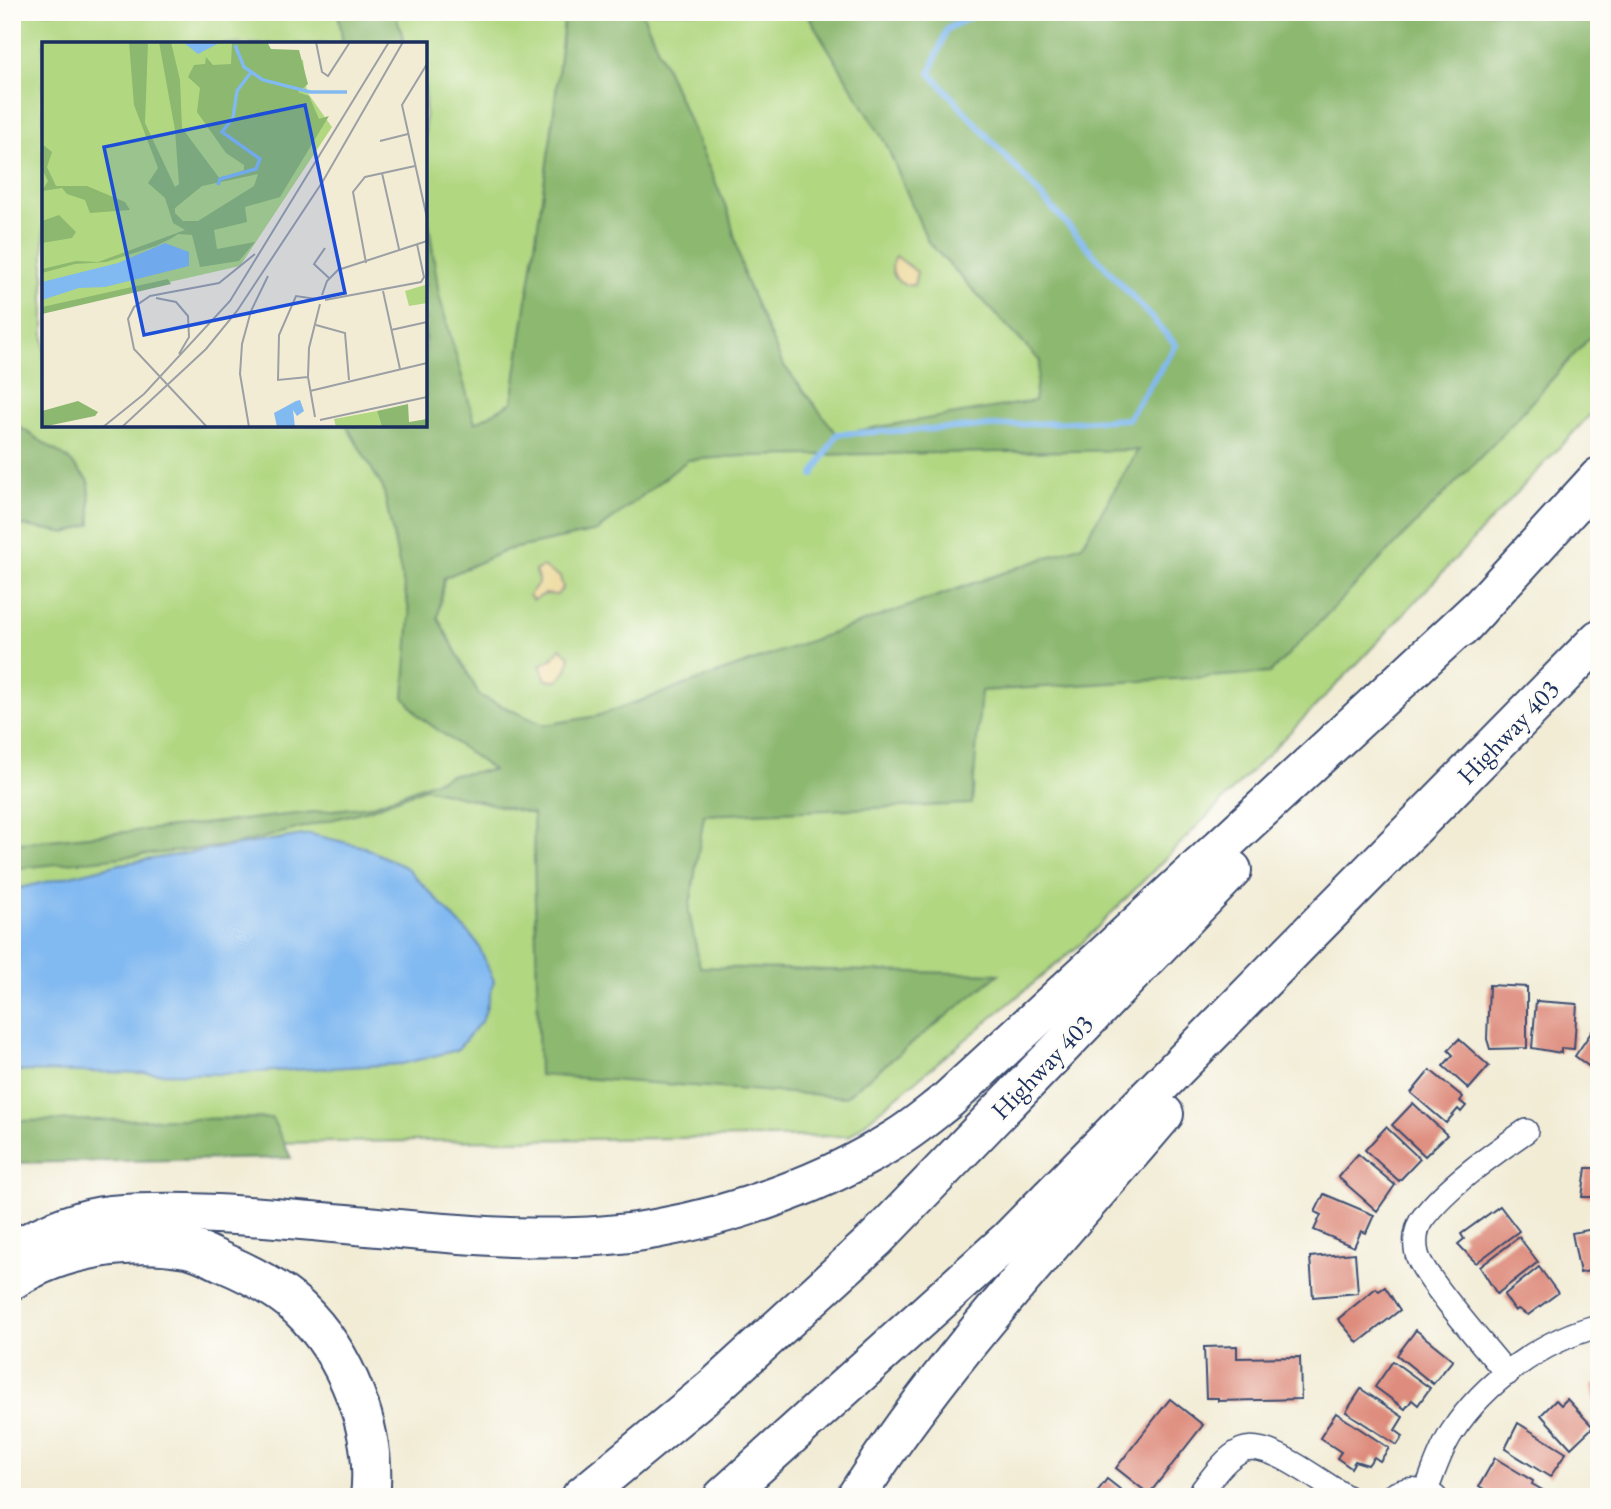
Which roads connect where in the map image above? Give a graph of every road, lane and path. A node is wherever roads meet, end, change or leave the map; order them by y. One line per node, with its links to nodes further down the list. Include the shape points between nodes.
1 (1599, 477): 2 (highway)
2 (1478, 609): 6 (highway, via 948,1100 897,1139 822,1177 742,1208 654,1229 569,1236 457,1233 237,1214 109,1215 40,1236); 12 (highway, Highway 403, via 876,1239 713,1388)
3 (1599, 639): 4 (highway, Highway 403)
4 (1318, 926): 13 (highway, Highway 403, via 1009,1238); 14 (highway, via 970,1343)
5 (1526, 1131): 9 (street, via 1432,1208 1422,1219 1416,1241 1421,1265)
6 (12, 1251)
7 (12, 1279): 11 (highway, via 68,1255 129,1244 189,1248 247,1272 299,1307 326,1341 351,1385 367,1434)
8 (1599, 1326): 9 (street, via 1556,1342)
9 (1507, 1374): 10 (street, via 1452,1432)
10 (1430, 1494): 17 (street, via 1402,1490)
11 (370, 1497)
12 (581, 1497)
13 (723, 1497)
14 (856, 1497)
15 (1197, 1497): 16 (street, via 1231,1457 1244,1449 1275,1453)
16 (1348, 1497)
17 (1390, 1497)

